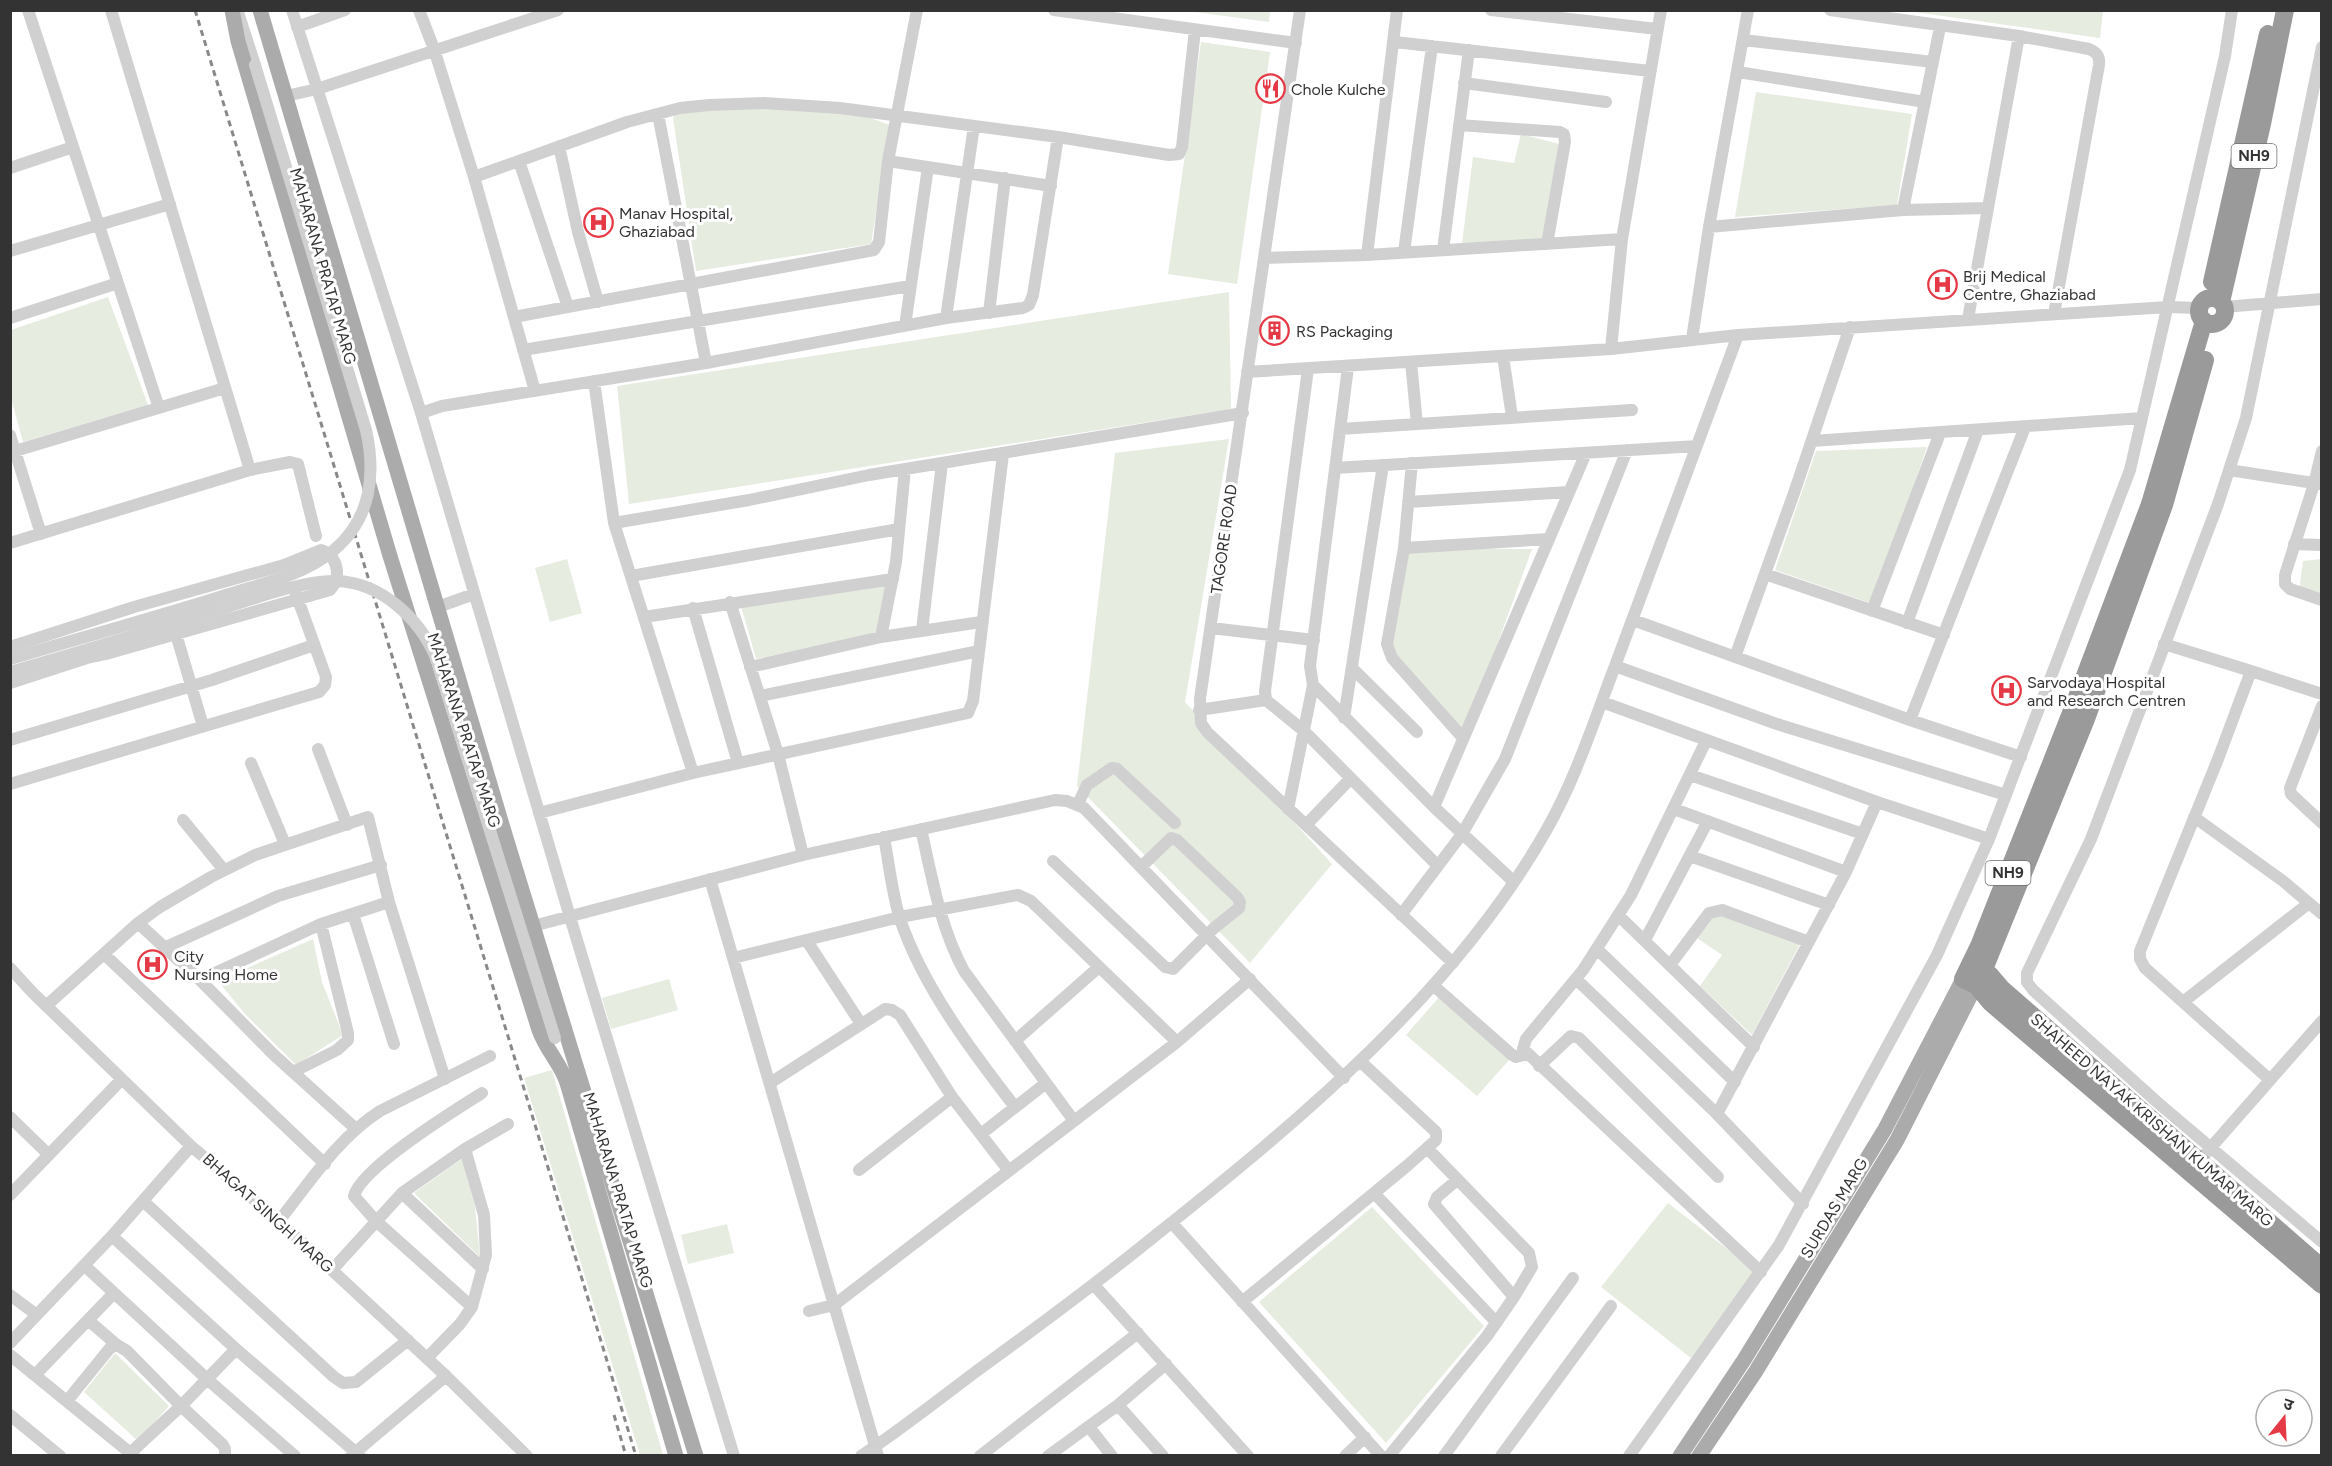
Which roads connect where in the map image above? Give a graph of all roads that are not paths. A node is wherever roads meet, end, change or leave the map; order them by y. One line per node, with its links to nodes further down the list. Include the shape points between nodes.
1 (28, 10): 48 (street)
2 (111, 10): 57 (street)
3 (232, 10): 164 (main road, MAHARANA PRATAP MARG)
4 (237, 10): 167 (street, bridge, via 366,430 372,470 364,509 344,540 309,566)
5 (260, 10): 39 (main road, MAHARANA PRATAP MARG)
6 (292, 10): 22 (street)
7 (345, 10): 22 (street)
8 (419, 10): 31 (street)
9 (558, 10): 31 (street)
10 (917, 10): 43 (street)
11 (1054, 10): 21 (street)
12 (1300, 10): 29 (street, TAGORE ROAD)
13 (1397, 10): 28 (street)
14 (1491, 10): 24 (street)
15 (1661, 10): 24 (street)
16 (1748, 10): 27 (street)
17 (1830, 10): 23 (street)
18 (2232, 10): 76 (street)
19 (2273, 10): 77 (highway, NH9)
20 (2284, 10): 77 (highway, NH9, via 2262,124)
21 (1079, 13): 25 (street)
22 (297, 27): 38 (street)
23 (1940, 27): 26 (street); 34 (street)
24 (1658, 29): 35 (street)
25 (1195, 30): 29 (street); 46 (street, via 1179,154)
26 (2019, 36): 58 (street); 79 (street, via 2089,49 2100,58)
27 (1743, 40): 34 (street); 36 (street)
28 (1395, 42): 30 (street); 67 (street)
29 (1296, 43): 68 (street, TAGORE ROAD)
30 (1432, 46): 32 (street); 66 (street)
31 (434, 49): 38 (street); 54 (street)
32 (1469, 50): 35 (street); 37 (street)
33 (2321, 54): 74 (street)
34 (1933, 62): 41 (street)
35 (1650, 71): 62 (street)
36 (1738, 72): 41 (street); 61 (street)
37 (1464, 83): 40 (street); 44 (street)
38 (317, 89): 39 (street); 102 (street)
39 (286, 96): 146 (main road, MAHARANA PRATAP MARG)
40 (1606, 102)
41 (1925, 102): 59 (street)
42 (658, 114): 43 (street, via 680,108 764,103); 47 (street); 70 (street)
43 (897, 115): 45 (street); 50 (street)
44 (1459, 125): 63 (street, via 1564,134); 64 (street)
45 (974, 126): 46 (street); 53 (street)
46 (1058, 137): 56 (street)
47 (559, 146): 49 (street); 73 (street)
48 (73, 147): 52 (street); 60 (street)
49 (519, 161): 54 (street); 75 (street)
50 (888, 161): 51 (street); 70 (street, via 879,242 874,250)
51 (928, 167): 53 (street); 71 (street)
52 (10, 168)
53 (967, 172): 55 (street); 82 (street)
54 (474, 177): 80 (street)
55 (1005, 178): 56 (street); 78 (street)
56 (1051, 186): 78 (street, via 1032,301 1023,308)
57 (170, 204): 60 (street); 98 (street)
58 (1988, 208): 59 (street); 83 (street)
59 (1903, 210): 61 (street)
60 (99, 225): 65 (street); 69 (street)
61 (1709, 227): 88 (street)
62 (1622, 239): 63 (street); 89 (street)
63 (1547, 244): 64 (street)
64 (1443, 250): 66 (street)
65 (10, 251)
66 (1404, 252): 67 (street)
67 (1367, 255): 68 (street)
68 (1264, 258): 96 (street, TAGORE ROAD)
69 (118, 283): 81 (street); 100 (street)
70 (690, 284): 73 (street); 84 (street)
71 (910, 286): 84 (street); 85 (street)
72 (2322, 299): 74 (street)
73 (598, 302): 75 (street)
74 (2271, 302): 77 (street); 125 (street, via 2246,418)
75 (568, 307): 80 (street)
76 (2168, 307): 77 (street); 79 (street); 105 (street)
77 (2212, 310): 254 (highway, NH9, via 2150,504)
78 (989, 313): 82 (street)
79 (2054, 314): 83 (street)
80 (514, 317): 90 (street)
81 (10, 318)
82 (946, 318): 85 (street)
83 (1968, 319): 86 (street)
84 (697, 320): 90 (street); 93 (street)
85 (905, 326): 93 (street)
86 (1850, 327): 87 (street); 112 (street)
87 (1738, 335): 88 (street); 113 (street)
88 (1692, 339): 89 (street)
89 (1611, 349): 91 (street)
90 (523, 350): 99 (street)
91 (1503, 356): 92 (street); 104 (street)
92 (1411, 362): 94 (street); 106 (street)
93 (706, 363): 97 (street)
94 (1348, 367): 95 (street); 108 (street)
95 (1308, 369): 96 (street); 156 (street)
96 (1247, 372): 103 (street, TAGORE ROAD)
97 (594, 381): 99 (street); 129 (street)
98 (225, 388): 100 (street); 124 (street)
99 (535, 391): 102 (street)
100 (159, 408): 114 (street)
101 (1632, 410): 104 (street)
102 (421, 413): 142 (street)
103 (1243, 413): 118 (street); 153 (street, TAGORE ROAD)
104 (1512, 417): 106 (street)
105 (2142, 418): 107 (street); 192 (street, via 2130,470)
106 (1417, 424): 108 (street)
107 (2025, 427): 109 (street); 157 (street)
108 (1340, 429): 122 (street)
109 (1978, 430): 110 (street); 152 (street)
110 (1940, 433): 112 (street); 148 (street)
111 (10, 435): 114 (street)
112 (1812, 441): 139 (street)
113 (1697, 446): 115 (street); 150 (street)
114 (15, 450): 131 (street)
115 (1627, 450): 117 (street); 214 (street, via 1512,745)
116 (2322, 451): 126 (street)
117 (1586, 453): 120 (street); 127 (street)
118 (1003, 454): 119 (street); 151 (street)
119 (942, 463): 123 (street); 154 (street)
120 (1412, 463): 121 (street); 128 (street)
121 (1383, 465): 122 (street); 170 (street)
122 (1335, 468): 160 (street)
123 (905, 469): 129 (street); 130 (street)
124 (250, 470): 131 (street); 132 (street, via 298,464)
125 (2229, 470): 126 (street); 161 (street)
126 (2318, 484): 135 (street)
127 (1569, 492): 128 (street); 133 (street)
128 (1408, 502): 137 (street)
129 (614, 523): 140 (street)
130 (899, 529): 140 (street); 141 (street)
131 (41, 534): 134 (street)
132 (316, 536)
133 (1549, 539): 137 (street); 187 (street)
134 (10, 543)
135 (2294, 544): 136 (street); 144 (street, via 2285,584)
136 (2322, 544)
137 (1404, 548): 187 (street, via 1388,651)
138 (284, 565): 143 (street); 143 (street, via 321,549 337,568 335,585 330,590); 163 (street)
139 (1765, 574): 148 (street); 166 (street)
140 (631, 576): 149 (street)
141 (893, 579): 145 (street); 158 (street)
142 (474, 594): 146 (street); 205 (street)
143 (298, 599): 155 (street); 162 (street)
144 (2322, 600)
145 (730, 602): 147 (street); 169 (street)
146 (438, 608): 159 (main road, MAHARANA PRATAP MARG)
147 (693, 608): 149 (street); 194 (street)
148 (1872, 611): 152 (street)
149 (644, 617): 195 (street)
150 (1633, 620): 166 (street); 168 (street)
151 (981, 622): 154 (street); 165 (street)
152 (1907, 623): 157 (street)
153 (1211, 627): 156 (street); 181 (street, TAGORE ROAD)
154 (922, 630): 158 (street)
155 (176, 634): 173 (street); 175 (street)
156 (1273, 635): 160 (street); 178 (street)
157 (1944, 635): 183 (street)
158 (881, 637): 169 (street)
159 (447, 638): 164 (main road); 241 (main road, MAHARANA PRATAP MARG)
160 (1314, 640): 174 (street, via 1310,666)
161 (2164, 644): 171 (street); 258 (street, via 2091,839 2030,965)
162 (314, 645): 175 (street); 184 (street, via 326,677 319,692)
163 (10, 647)
164 (419, 647): 272 (main road, MAHARANA PRATAP MARG, via 539,1030)
165 (979, 651): 177 (street); 191 (street, via 968,713)
166 (1735, 657): 183 (street)
167 (10, 659)
168 (1615, 666): 179 (street); 199 (street, via 1780,725)
169 (750, 667): 177 (street)
170 (1352, 668): 182 (street); 186 (street)
171 (2251, 671): 176 (street); 206 (street)
172 (10, 672): 272 (street, bridge, via 319,582 351,583 379,593 393,603 418,627 436,658 555,1038)
173 (10, 683)
174 (1313, 685): 182 (street); 185 (street)
175 (192, 686): 184 (street); 188 (street)
176 (2322, 694)
177 (760, 696): 191 (street)
178 (1266, 700): 181 (street); 185 (street)
179 (1602, 702): 189 (street); 228 (street, via 1566,793)
180 (2322, 706): 210 (street, via 2290,788 2291,794)
181 (1199, 710): 203 (street, via 1207,732)
182 (1344, 718): 202 (street)
183 (1910, 720): 192 (street)
184 (203, 726): 198 (street)
185 (1304, 731): 197 (street); 203 (street)
186 (1417, 732)
187 (1463, 738): 202 (street)
188 (10, 740)
189 (1706, 741): 196 (street); 200 (street)
190 (318, 749): 211 (street)
191 (778, 754): 194 (street); 219 (street)
192 (2021, 757): 199 (street)
193 (251, 763): 218 (street)
194 (738, 763): 195 (street)
195 (693, 773): 205 (street)
196 (1690, 775): 204 (street); 215 (street)
197 (1351, 778): 212 (street); 223 (street)
198 (10, 784)
199 (2006, 795): 217 (street)
200 (1877, 802): 215 (street); 217 (street)
201 (1078, 804): 209 (street, via 1087,785 1112,768); 213 (street, via 1055,800); 224 (street)
202 (1434, 807): 214 (street)
203 (1288, 809): 212 (street)
204 (1674, 809): 208 (street); 236 (street)
205 (539, 813): 237 (street)
206 (2194, 817): 230 (street); 261 (street, via 2140,951 2145,968)
207 (183, 820): 225 (street)
208 (1708, 821): 220 (street); 226 (street)
209 (1175, 823)
210 (2322, 823)
211 (347, 825): 218 (street); 222 (street, via 368,817)
212 (1306, 825): 235 (street)
213 (921, 829): 216 (street); 232 (street)
214 (1462, 834): 223 (street); 228 (street)
215 (1863, 834): 226 (street)
216 (884, 837): 219 (street); 238 (street)
217 (1989, 839): 305 (street, via 1937,955)
218 (285, 844): 225 (street)
219 (803, 855): 227 (street)
220 (1690, 856): 231 (street); 243 (street)
221 (1053, 861): 242 (street, via 1169,969 1176,968)
222 (381, 865): 229 (street); 246 (street, via 278,896)
223 (1438, 866): 235 (street)
224 (1141, 867): 242 (street); 242 (street, via 1171,838 1237,897 1239,908)
225 (224, 870): 239 (street)
226 (1846, 872): 231 (street)
227 (710, 879): 237 (street); 249 (street)
228 (1514, 882): 250 (street)
229 (389, 902): 233 (street); 277 (street)
230 (2309, 903): 234 (street); 261 (street)
231 (1829, 905): 245 (street)
232 (940, 910): 238 (street); 252 (street, via 1008,895 1025,897); 265 (street, via 964,971)
233 (353, 914): 240 (street); 267 (street)
234 (2322, 914)
235 (1401, 915): 250 (street)
236 (1618, 915): 243 (street); 247 (street)
237 (570, 917): 241 (street); 359 (street)
238 (900, 917): 244 (street); 284 (street, via 923,975)
239 (138, 924): 246 (street); 248 (street)
240 (321, 924): 257 (street); 274 (street, via 348,1040 337,1050)
241 (533, 926): 311 (main road, MAHARANA PRATAP MARG)
242 (1206, 935): 255 (street)
243 (1645, 940): 251 (street)
244 (807, 941): 249 (street); 264 (street)
245 (1809, 942): 251 (street, via 1715,910); 268 (street)
246 (164, 948): 257 (street)
247 (1597, 948): 256 (street); 279 (street)
248 (105, 955): 262 (street); 296 (street)
249 (734, 958): 280 (street)
250 (1453, 963): 259 (street)
251 (1670, 965): 268 (street)
252 (1099, 967): 265 (street); 266 (street)
253 (10, 968): 262 (street, BHAGAT SINGH MARG)
254 (1974, 974): 260 (highway, SHAHEED NAYAK KRISHAN KUMAR MARG); 319 (highway, via 1991,1003); 372 (main road, SURDAS MARG, via 1744,1360); 373 (main road, SURDAS MARG, via 1897,1140 1756,1371)
255 (1250, 979): 266 (street); 275 (street)
256 (1576, 979): 269 (street, via 1526,1040 1523,1049); 285 (street)
257 (201, 980): 274 (street)
258 (2027, 982): 260 (street); 295 (street)
259 (1434, 986): 269 (street, via 1511,1054); 271 (street)
260 (2013, 999): 295 (highway, SHAHEED NAYAK KRISHAN KUMAR MARG)
261 (2183, 1002): 278 (street)
262 (46, 1006): 276 (street, BHAGAT SINGH MARG)
263 (2322, 1021): 278 (street)
264 (861, 1024): 280 (street); 283 (street, via 885,1009 900,1015)
265 (1015, 1041): 281 (street)
266 (1177, 1041): 287 (street)
267 (394, 1044)
268 (1755, 1047): 279 (street)
269 (1527, 1054): 273 (street)
270 (490, 1056): 277 (street)
271 (1360, 1061): 275 (street); 292 (street, via 1436,1132 1436,1140)
272 (560, 1066): 311 (main road, MAHARANA PRATAP MARG)
273 (1539, 1066): 299 (street, via 1571,1036 1579,1038); 316 (street)
274 (293, 1072): 289 (street)
275 (1344, 1078): 308 (street)
276 (122, 1079): 291 (street, BHAGAT SINGH MARG); 294 (street)
277 (445, 1079): 289 (street, via 380,1111)
278 (2269, 1079): 295 (street)
279 (1735, 1082): 285 (street)
280 (770, 1083): 324 (street)
281 (1046, 1083): 284 (street); 287 (street)
282 (482, 1093): 307 (street, via 401,1147 358,1186 356,1200)
283 (952, 1097): 290 (street); 297 (street)
284 (1015, 1107): 290 (street)
285 (1717, 1114): 305 (street)
286 (10, 1117): 294 (street)
287 (1074, 1121): 298 (street)
288 (508, 1124): 293 (street)
289 (356, 1129): 296 (street)
290 (981, 1134): 298 (street)
291 (192, 1146): 304 (street); 306 (street, BHAGAT SINGH MARG)
292 (1427, 1148): 300 (street); 302 (street)
293 (465, 1149): 301 (street); 314 (street, via 484,1215 487,1243)
294 (49, 1155): 303 (street)
295 (2205, 1155): 310 (street); 313 (highway, SHAHEED NAYAK KRISHAN KUMAR MARG)
296 (325, 1164): 306 (street)
297 (859, 1170)
298 (1009, 1171): 324 (street)
299 (1718, 1177)
300 (1457, 1180): 322 (street, via 1532,1259 1532,1267); 322 (street, via 1434,1204)
301 (402, 1193): 307 (street); 314 (street)
302 (1374, 1193): 323 (street); 330 (street)
303 (10, 1195)
304 (143, 1201): 309 (street); 332 (street, via 343,1383 356,1382)
305 (1803, 1204): 316 (street)
306 (279, 1221): 315 (street, BHAGAT SINGH MARG)
307 (376, 1221): 315 (street); 326 (street)
308 (1172, 1223): 318 (street); 323 (street)
309 (112, 1236): 312 (street); 335 (street)
310 (2322, 1242)
311 (626, 1256): 342 (main road, MAHARANA PRATAP MARG); 343 (main road, MAHARANA PRATAP MARG)
312 (85, 1266): 320 (street); 328 (street)
313 (2322, 1268)
314 (483, 1269): 326 (street)
315 (332, 1270): 332 (street, BHAGAT SINGH MARG)
316 (1761, 1272): 371 (street)
317 (1573, 1278): 369 (street)
318 (1094, 1285): 331 (street); 350 (street)
319 (2322, 1285)
320 (114, 1293): 329 (street); 341 (street)
321 (10, 1295): 328 (street)
322 (1514, 1297): 330 (street)
323 (1242, 1302): 349 (street)
324 (834, 1305): 327 (street); 350 (street)
325 (1611, 1306): 370 (street)
326 (472, 1307): 337 (street)
327 (809, 1311)
328 (37, 1316): 333 (street)
329 (88, 1320): 334 (street); 339 (street)
330 (1496, 1322): 368 (street)
331 (1138, 1333): 338 (street); 361 (street)
332 (408, 1341): 337 (street, BHAGAT SINGH MARG)
333 (10, 1343)
334 (117, 1345): 344 (street, via 110,1348); 346 (street)
335 (236, 1349): 341 (street); 351 (street)
336 (10, 1355): 339 (street)
337 (426, 1358): 340 (street, BHAGAT SINGH MARG)
338 (1166, 1364): 345 (street); 365 (street)
339 (35, 1375): 344 (street)
340 (446, 1376): 351 (street); 356 (street, BHAGAT SINGH MARG)
341 (207, 1379): 346 (street); 355 (street)
342 (676, 1392): 343 (main road); 358 (main road, MAHARANA PRATAP MARG)
343 (659, 1396): 357 (main road, MAHARANA PRATAP MARG)
344 (67, 1401): 353 (street)
345 (1118, 1405): 348 (street); 364 (street)
346 (181, 1406): 353 (street); 354 (street, via 223,1445)
347 (10, 1415): 352 (street)
348 (1089, 1427): 362 (street); 363 (street)
349 (1365, 1437): 366 (street); 367 (street)
350 (877, 1451): 360 (street)
351 (355, 1454)
352 (60, 1455)
353 (130, 1455)
354 (225, 1455)
355 (296, 1455)
356 (527, 1455)
357 (676, 1455)
358 (696, 1455)
359 (734, 1455)
360 (861, 1455)
361 (980, 1455)
362 (1048, 1455)
363 (1111, 1455)
364 (1163, 1455)
365 (1248, 1455)
366 (1345, 1455)
367 (1381, 1455)
368 (1389, 1455)
369 (1444, 1455)
370 (1501, 1455)
371 (1629, 1455)
372 (1680, 1455)
373 (1699, 1455)

